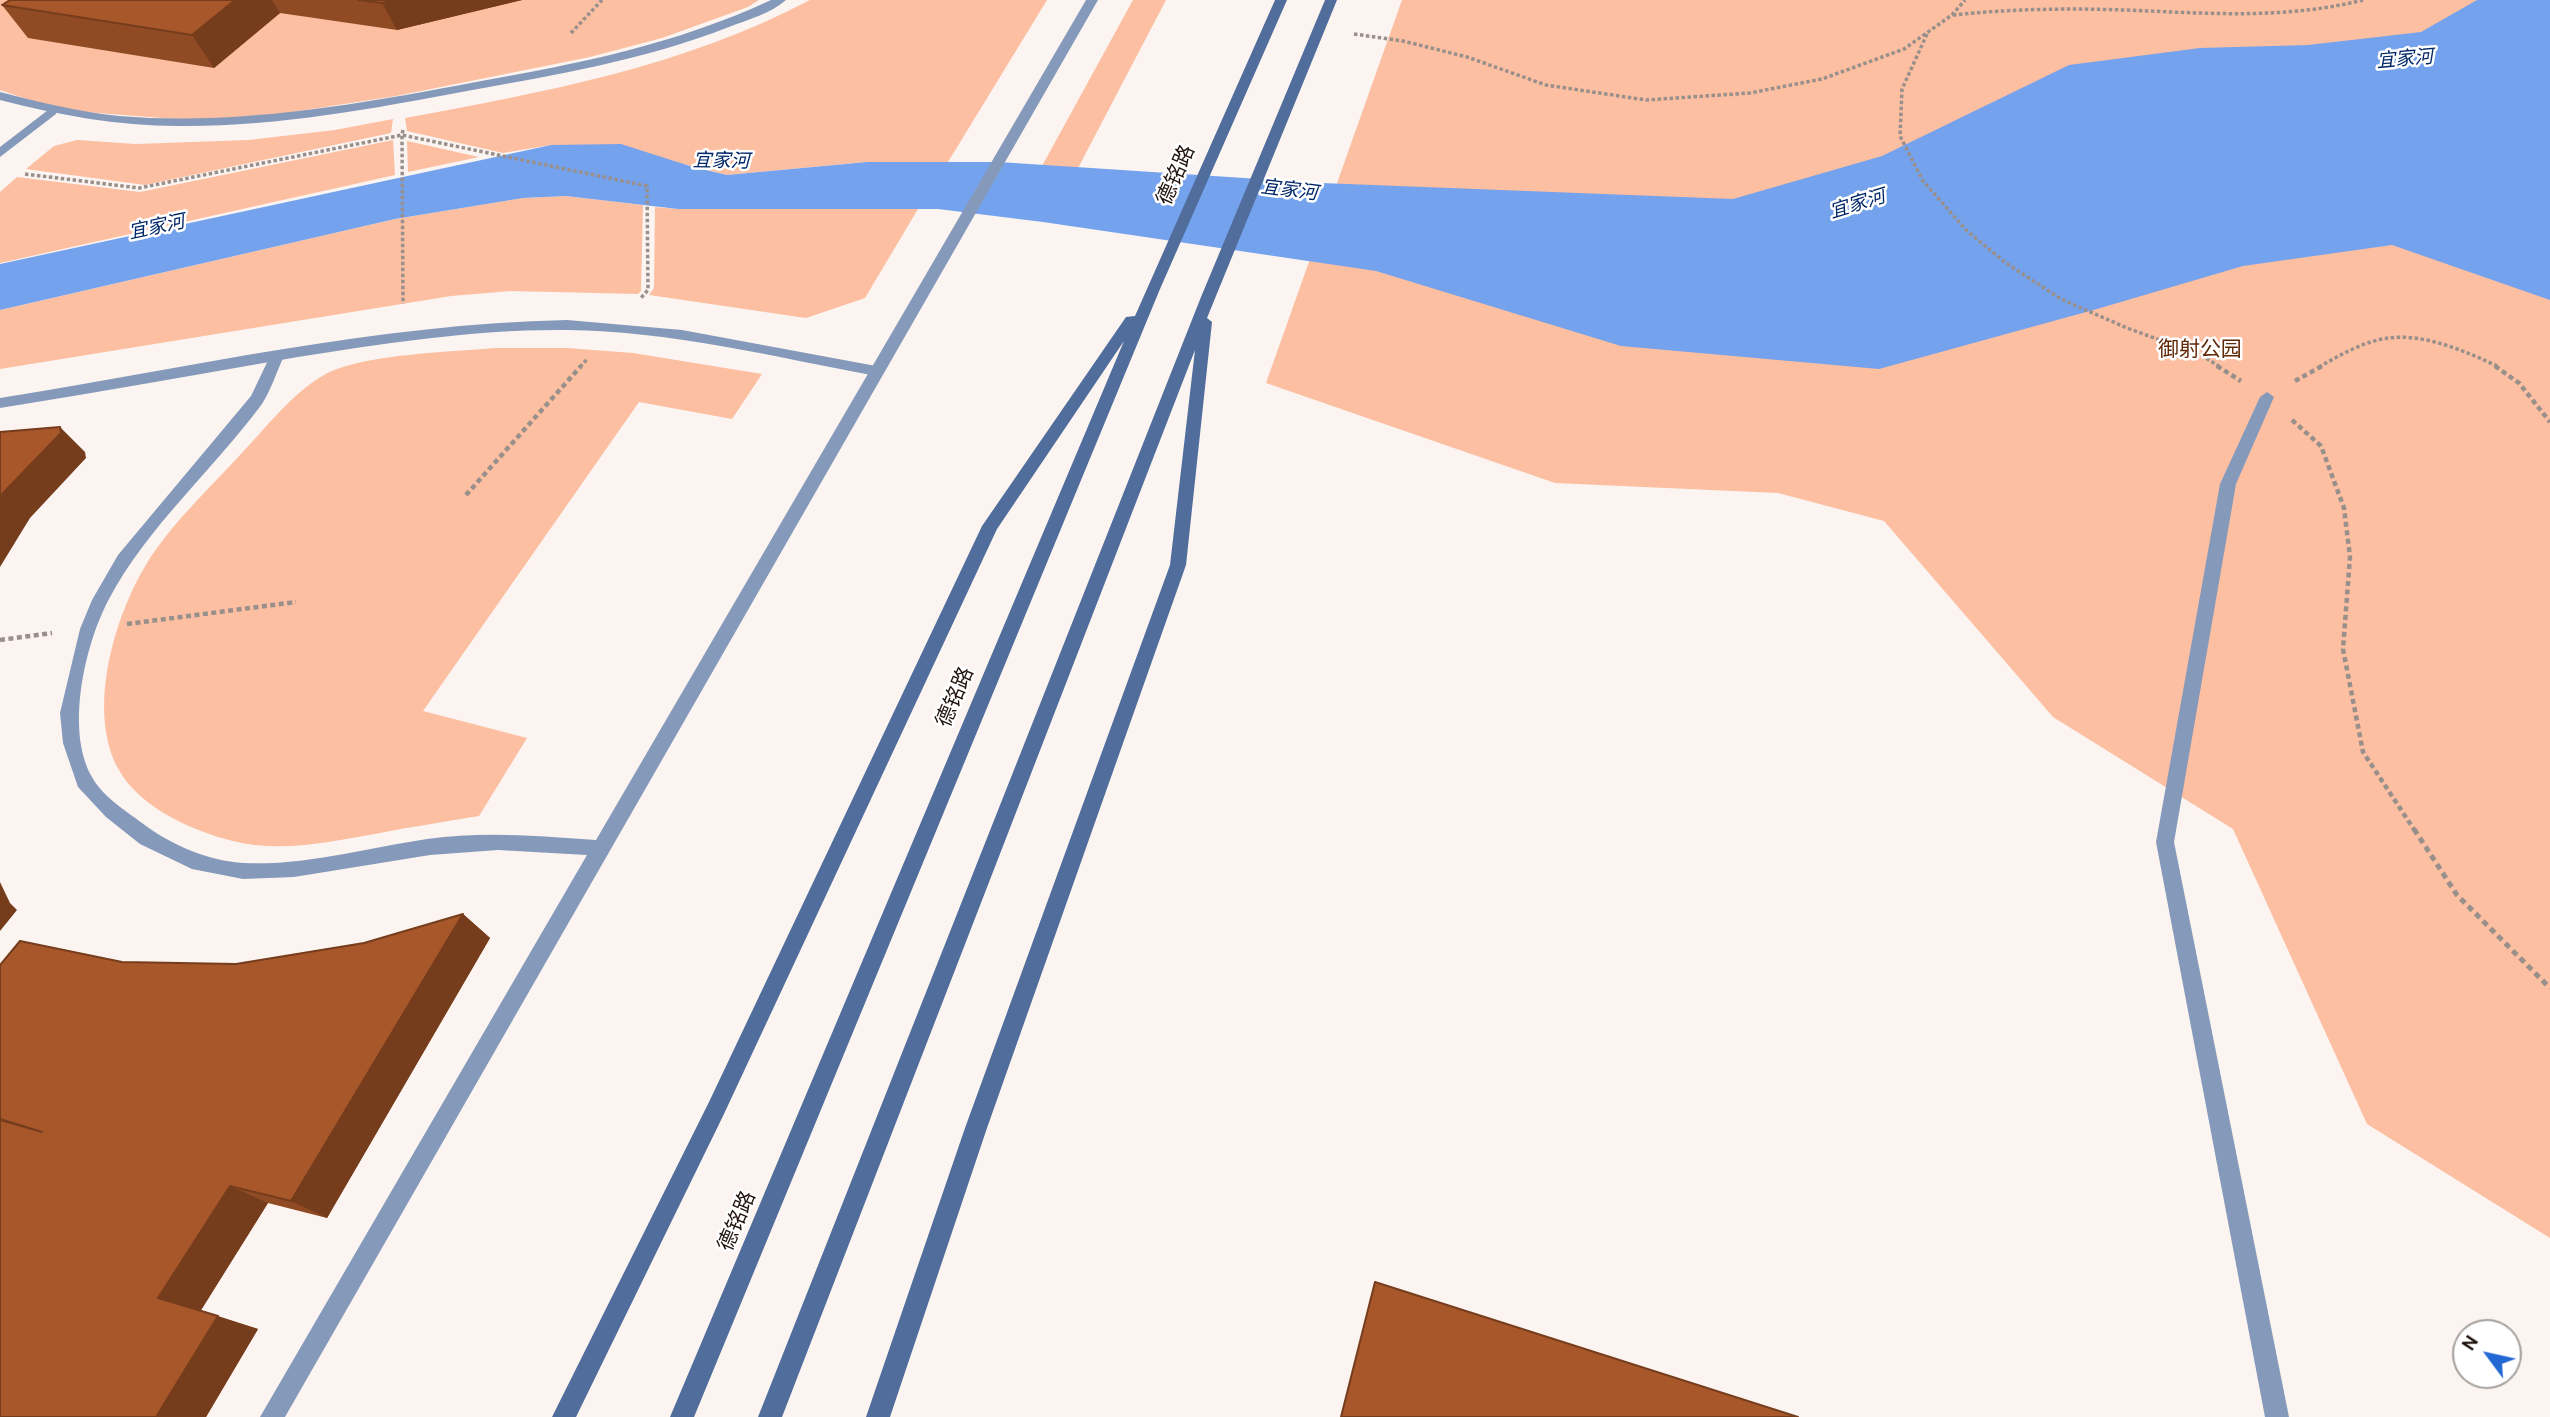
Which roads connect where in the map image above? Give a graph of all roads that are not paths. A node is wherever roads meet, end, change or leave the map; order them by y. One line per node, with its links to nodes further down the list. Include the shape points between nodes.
1 (780, 0): 6 (street, via 708,31 628,56 309,116 201,123 118,120)
2 (1092, 0): 11 (street)
3 (1281, 0): 8 (street, 德铭路)
4 (1331, 0): 9 (street)
5 (0, 96): 6 (street)
6 (52, 111): 7 (street)
7 (0, 153)
8 (1153, 289): 16 (street, via 990,526 716,1109); 17 (street, 德铭路)
9 (1208, 297): 18 (street); 19 (street, via 1178,565 976,1128)
10 (277, 356): 11 (street, via 404,336 570,325 657,332); 13 (street); 14 (street, via 257,399 124,559 100,600 88,629 69,713 84,782 147,838 192,861 243,871 294,869 430,847 498,842)
11 (876, 371): 14 (street)
12 (2267, 397): 20 (street, via 2228,484 2165,842)
13 (0, 403)
14 (600, 848): 15 (street)
15 (272, 1417)
16 (564, 1417)
17 (682, 1417)
18 (770, 1417)
19 (878, 1417)
20 (2277, 1417)

